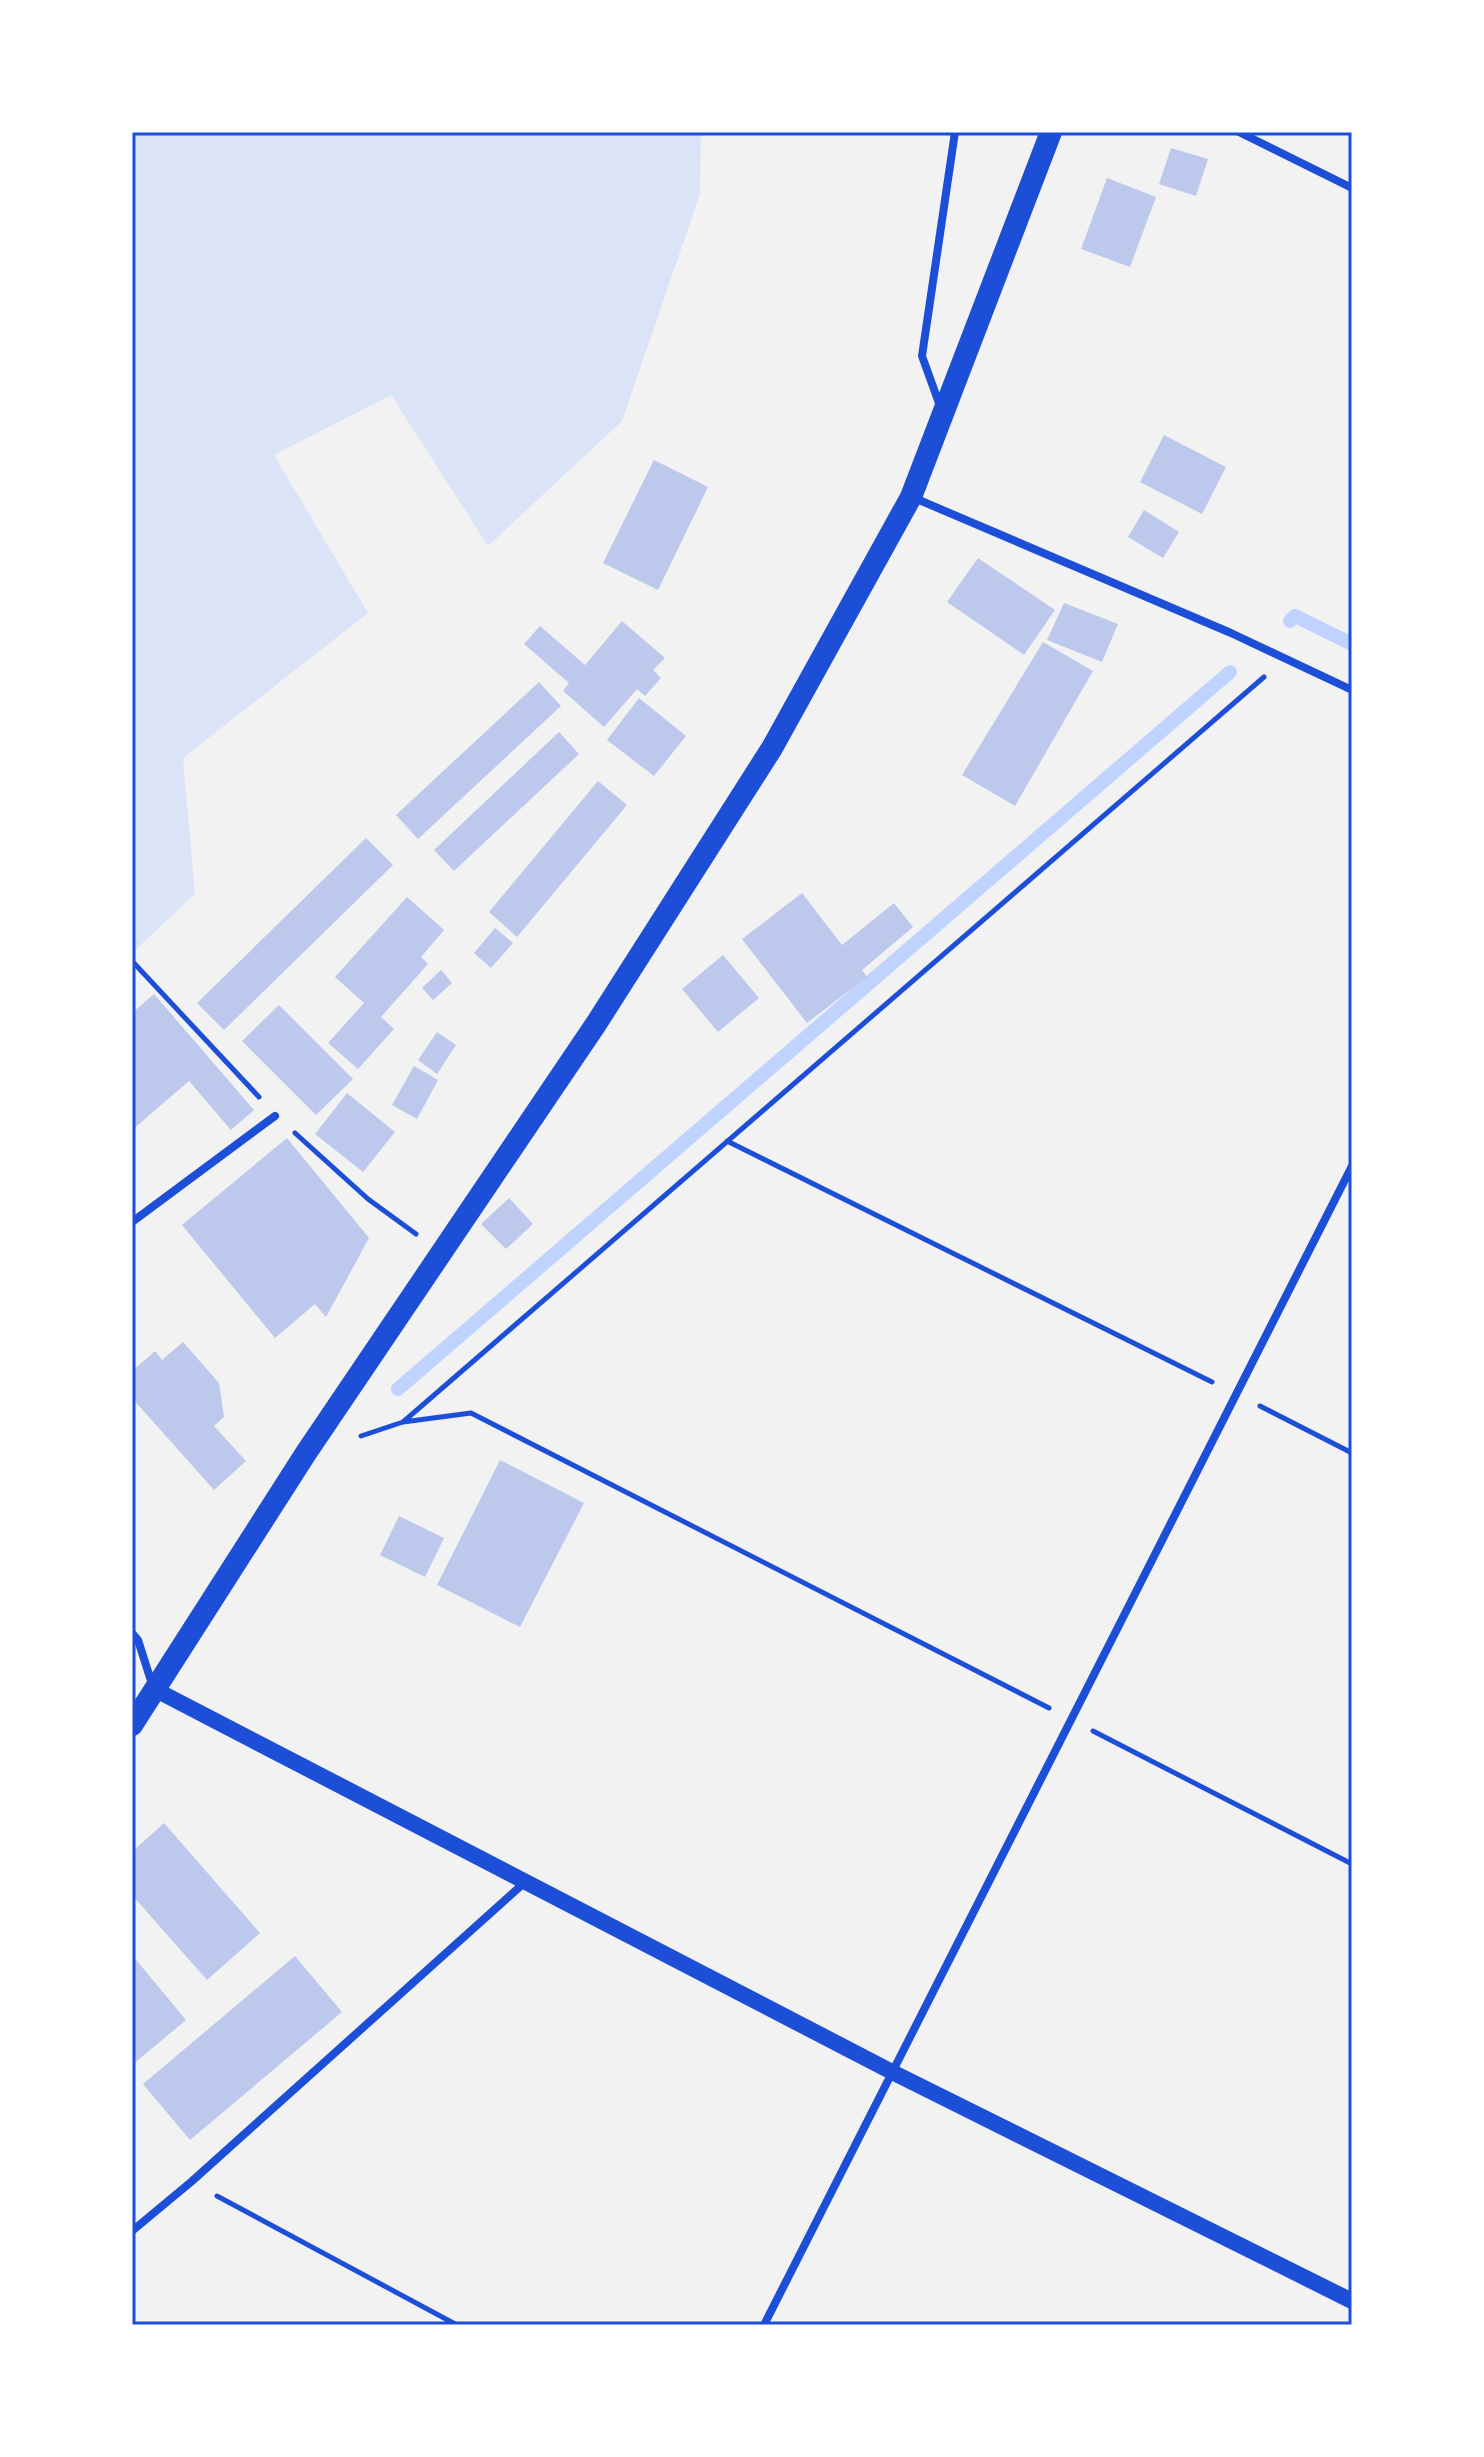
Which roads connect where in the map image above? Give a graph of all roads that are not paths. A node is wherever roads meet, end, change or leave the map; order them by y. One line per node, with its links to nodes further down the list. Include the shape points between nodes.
1 (955, 132): 5 (street, via 922,356)
2 (1051, 132): 5 (highway)
3 (1239, 132): 4 (street)
4 (1352, 188)
5 (943, 414): 6 (highway)
6 (911, 497): 7 (street); 12 (highway, via 772,748 596,1024 306,1453)
7 (1352, 690)
8 (275, 1116): 10 (street)
9 (1352, 1166): 15 (street)
10 (132, 1222)
11 (132, 1633): 12 (street)
12 (154, 1689): 13 (highway); 14 (main road)
13 (132, 1725)
14 (524, 1883): 15 (main road); 16 (street)
15 (894, 2073): 17 (main road); 18 (street)
16 (132, 2231)
17 (1352, 2301)
18 (764, 2325)

